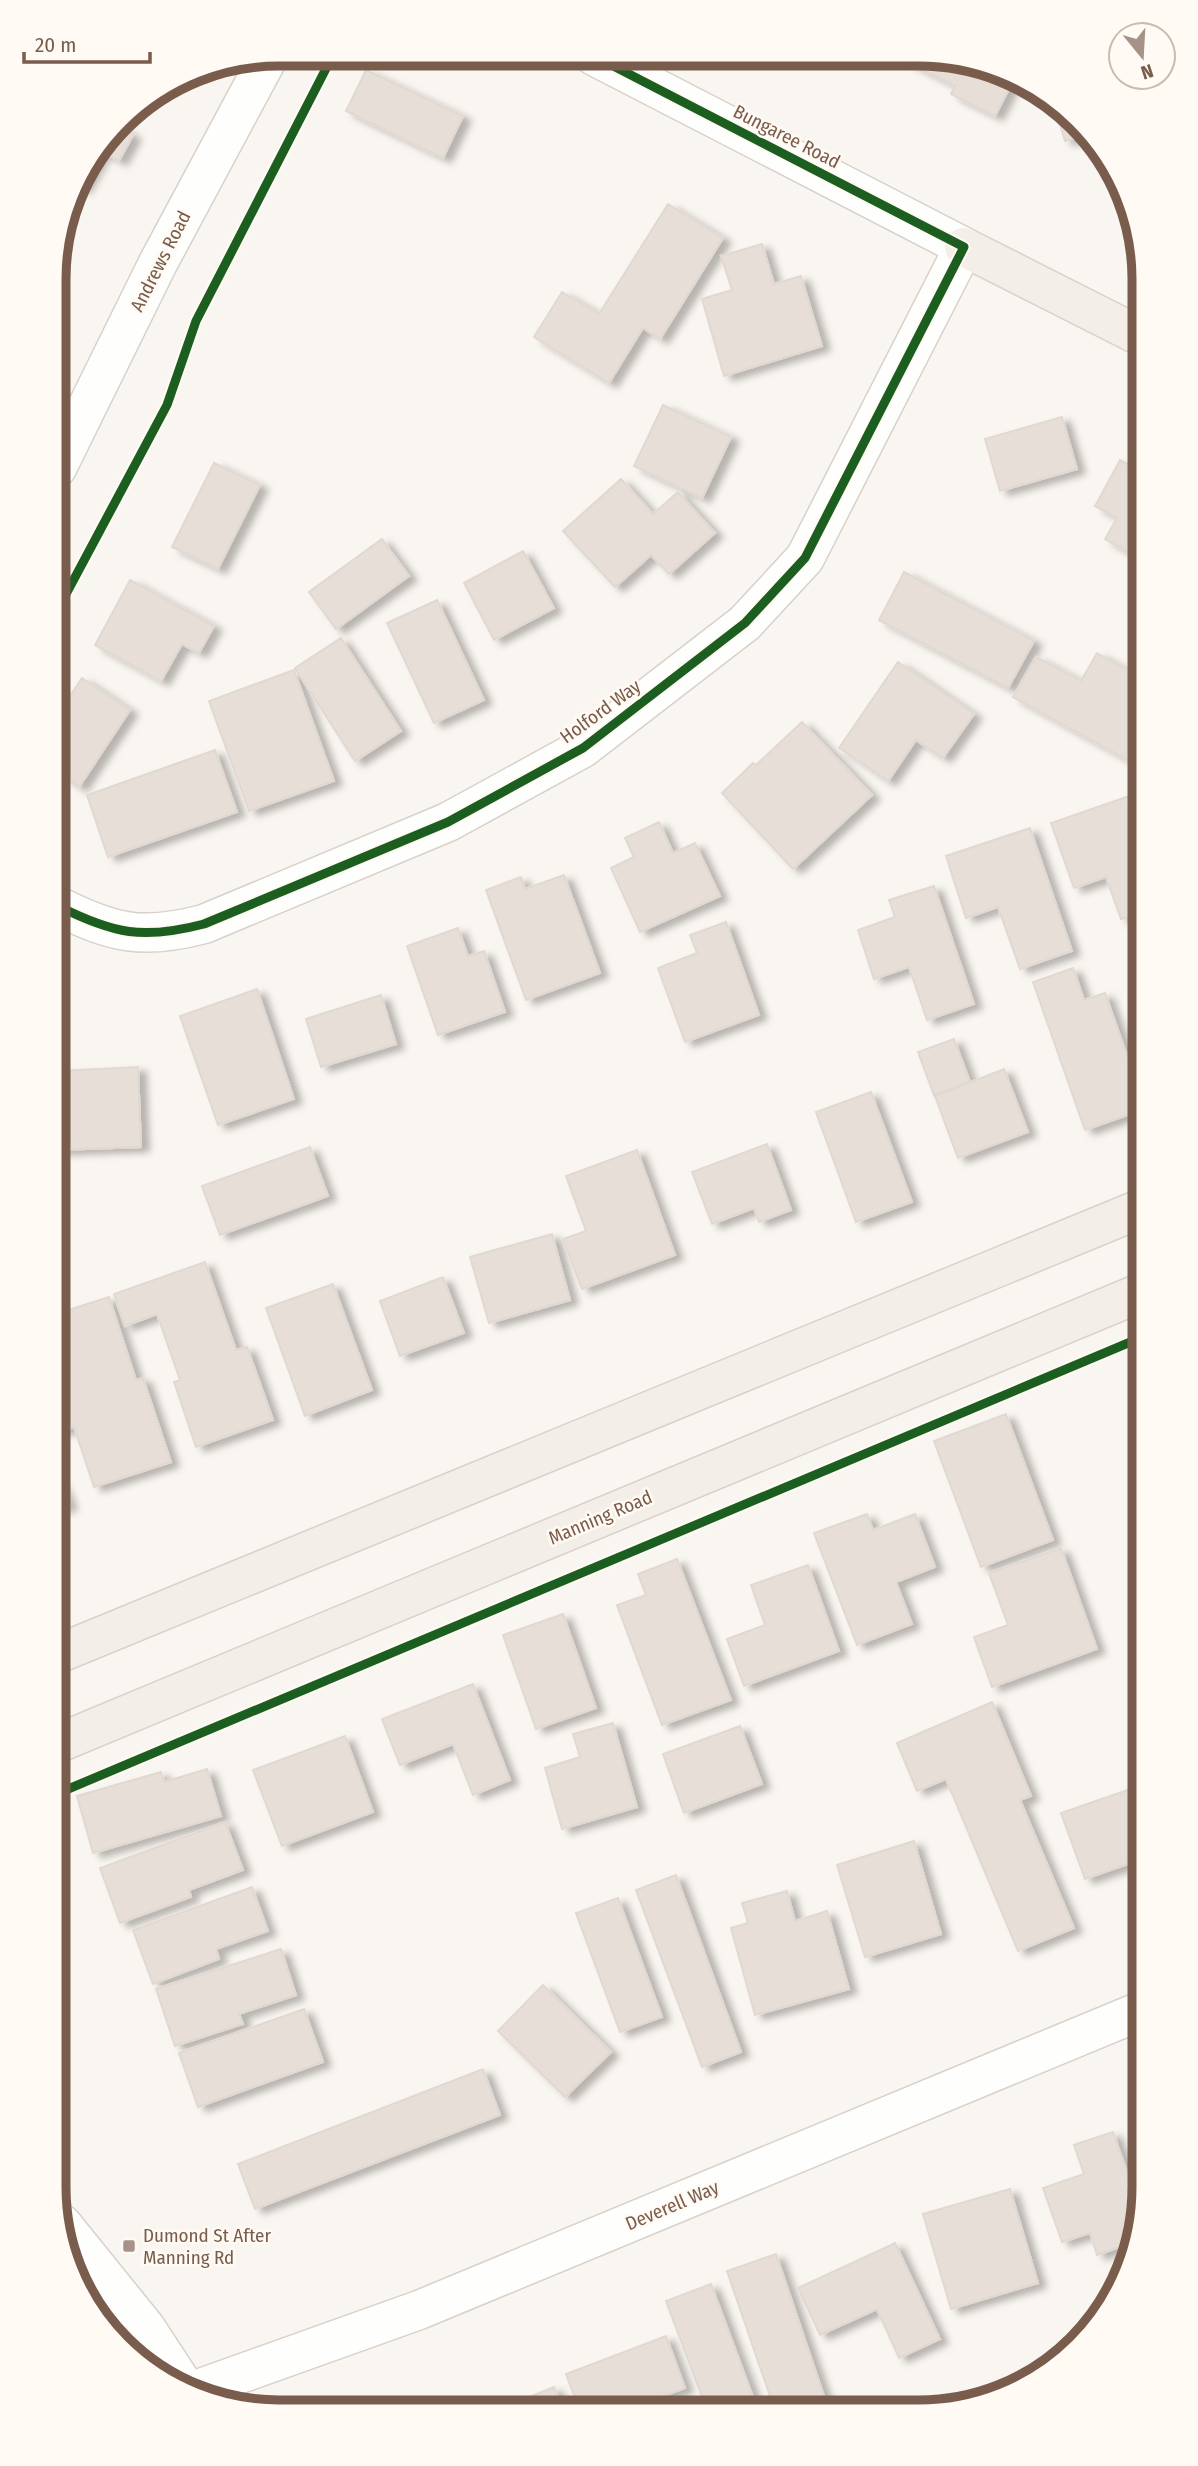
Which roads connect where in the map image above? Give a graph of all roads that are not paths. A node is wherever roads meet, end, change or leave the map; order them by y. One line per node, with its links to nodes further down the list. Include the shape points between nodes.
1 (614, 66): 3 (street, Bungaree Road)
2 (263, 67): 5 (street, Andrews Road, via 158,263)
3 (964, 247): 4 (main road, Bungaree Road); 6 (street, Holford Way, via 805,558 745,623 583,748 448,822 204,924 147,935 93,923)
4 (1132, 332)
5 (67, 448)
6 (67, 910)
7 (1132, 1212): 9 (main road)
8 (1131, 1297): 10 (main road, Manning Road)
9 (66, 1650)
10 (66, 1740)
11 (1131, 2015): 14 (street, Deverell Way, via 419,2310)
12 (73, 2238): 13 (street, via 146,2328)
13 (175, 2372)
14 (206, 2386)

